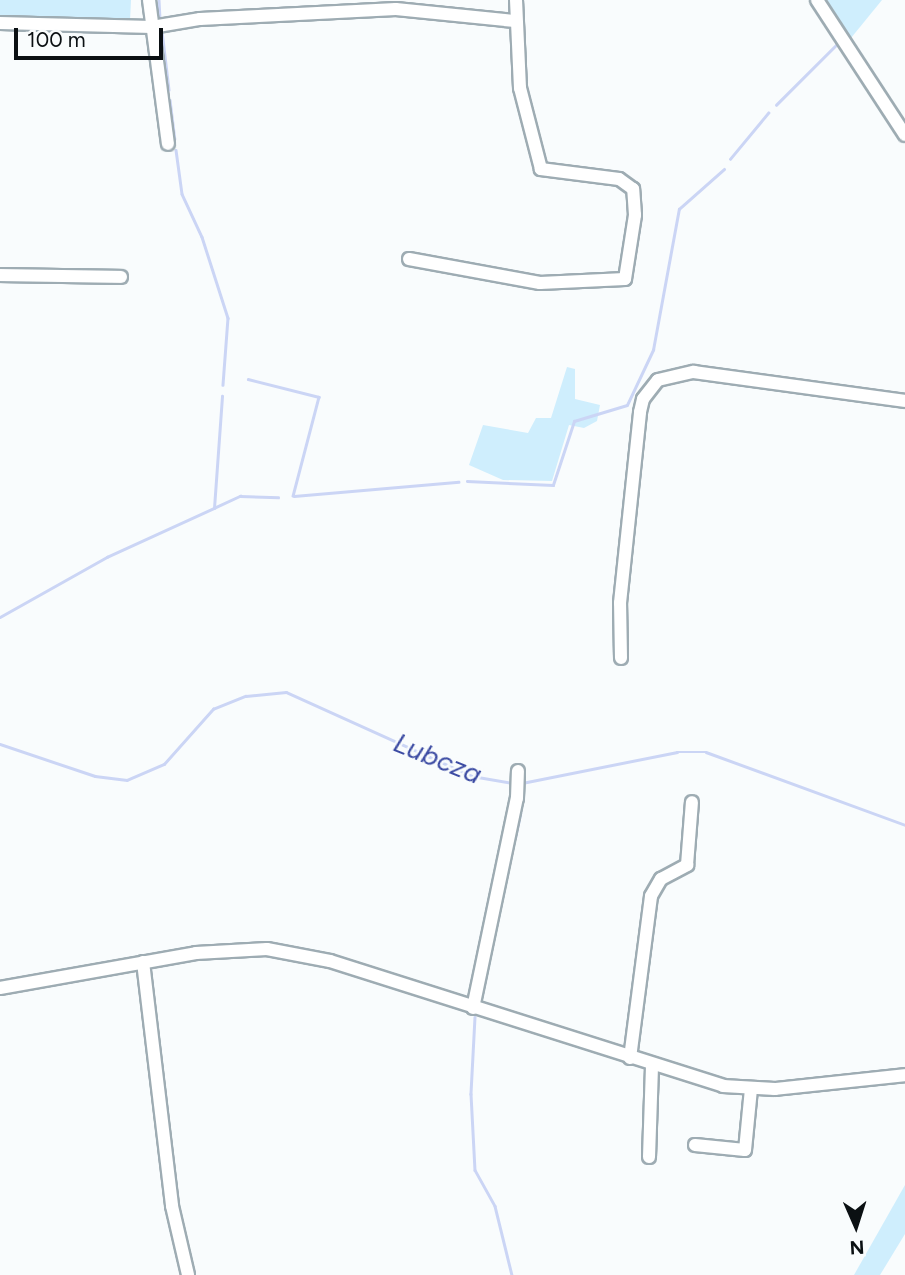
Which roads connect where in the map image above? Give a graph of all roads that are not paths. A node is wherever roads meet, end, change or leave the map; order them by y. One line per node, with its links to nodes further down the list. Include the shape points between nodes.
1 (149, 0): 6 (street)
2 (516, 0): 4 (street)
3 (817, 0): 7 (street)
4 (515, 21): 6 (street, via 396,9 200,19); 9 (street, via 520,88 541,169 619,179 633,189 634,221 625,279 540,284)
5 (0, 23): 6 (street)
6 (152, 27): 8 (street)
7 (905, 135)
8 (168, 144)
9 (409, 259)
10 (0, 275): 11 (street)
11 (121, 277)
12 (905, 401): 13 (street, via 694,372 659,380 643,399 640,412 620,603)
13 (621, 658)
14 (518, 771): 18 (street, via 518,794)
15 (691, 802): 19 (street, via 687,865 661,879 651,896)
16 (143, 962): 17 (street); 18 (street, via 219,950 267,949 330,961); 25 (street, via 171,1194)
17 (0, 988)
18 (474, 1008): 19 (street)
19 (630, 1058): 20 (street)
20 (652, 1066): 22 (street, via 700,1081); 24 (street)
21 (905, 1075): 22 (street)
22 (751, 1089): 23 (street, via 745,1150)
23 (695, 1146)
24 (649, 1157)
25 (188, 1275)

